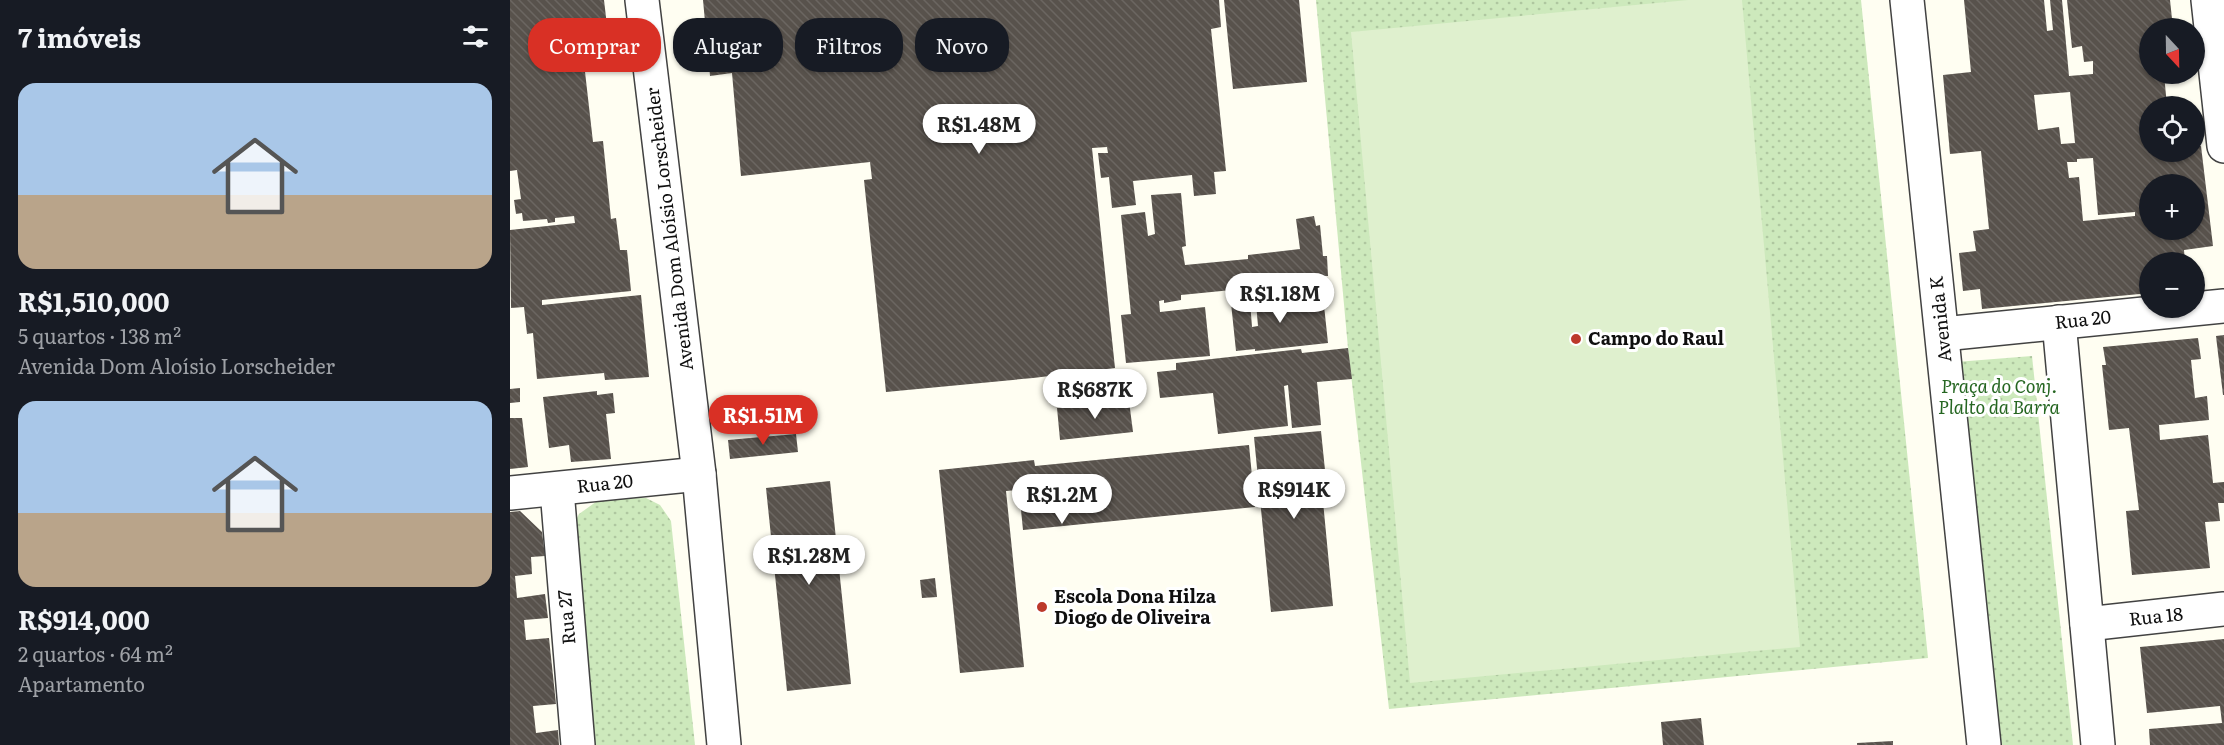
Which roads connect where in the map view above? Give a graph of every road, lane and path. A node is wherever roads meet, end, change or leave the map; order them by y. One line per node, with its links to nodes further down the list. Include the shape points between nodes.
1 (642, 0): 8 (street, Avenida Dom Aloísio Lorscheider)
2 (1907, 0): 7 (street, Avenida K)
3 (2208, 0): 4 (street)
4 (2224, 146)
5 (2224, 306): 6 (street, Rua 20)
6 (2059, 322): 7 (street, Rua 20); 12 (street)
7 (1943, 334): 15 (street, Avenida K)
8 (699, 474): 9 (street, Rua 20); 14 (street, Avenida Dom Aloísio Lorscheider)
9 (557, 490): 10 (street, Rua 20); 13 (street, Rua 27)
10 (510, 493)
11 (2224, 609): 12 (street, Rua 18)
12 (2087, 624): 16 (street)
13 (578, 745)
14 (724, 745)
15 (1984, 745)
16 (2098, 745)

